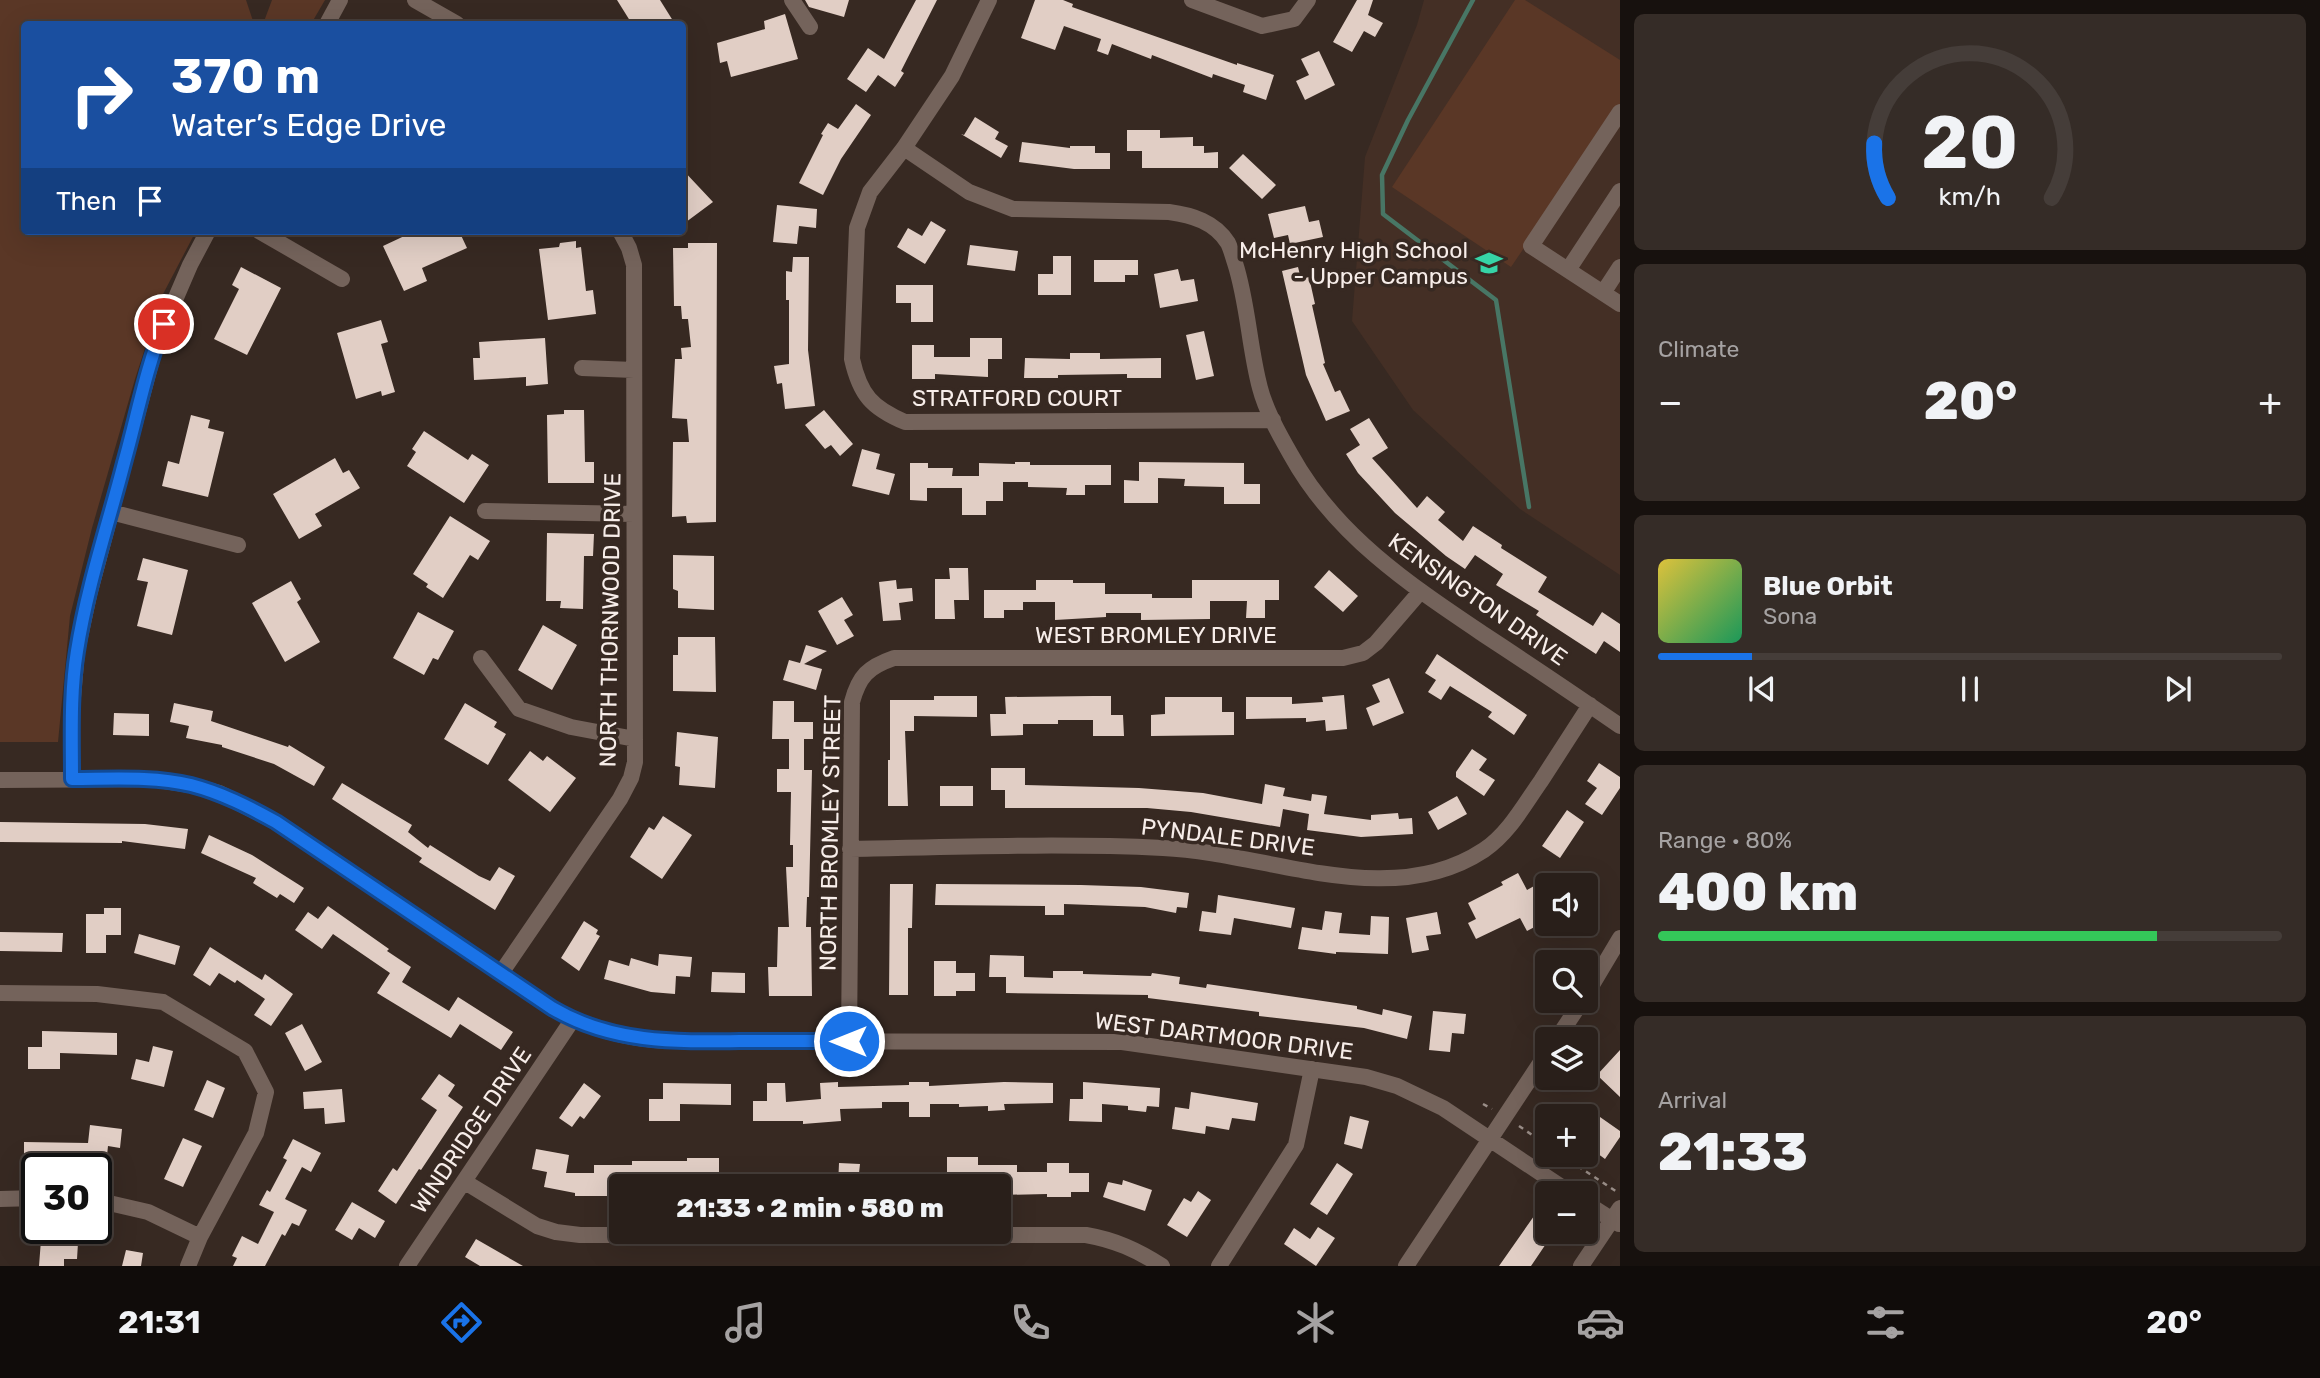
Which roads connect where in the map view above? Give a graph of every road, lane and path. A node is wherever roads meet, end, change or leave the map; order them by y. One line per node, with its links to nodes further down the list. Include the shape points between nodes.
1 (340, 0): 7 (street)
2 (415, 0): 8 (street)
3 (792, 0): 9 (street)
4 (989, 0): 11 (street, via 952,76)
5 (1192, 0): 6 (street, via 1262,26 1294,19)
6 (1308, 0)
7 (329, 21)
8 (452, 21)
9 (810, 27)
10 (1620, 112): 17 (street, via 1531,246)
11 (904, 148): 23 (street, KENSINGTON DRIVE, via 969,192 1013,209 1169,212 1205,221 1229,244 1260,389); 23 (street, STRATFORD COURT, via 870,192 857,228 852,359 864,396 886,414 905,422)
12 (1620, 191): 17 (street)
13 (206, 235): 25 (street, via 156,344)
14 (266, 235): 18 (street)
15 (622, 235): 22 (street, NORTH THORNWOOD DRIVE, via 634,265)
16 (1620, 267): 19 (street)
17 (1568, 270): 19 (street)
18 (342, 279)
19 (1603, 293): 20 (street)
20 (1620, 304)
21 (582, 368): 22 (street)
22 (634, 370): 26 (street, NORTH THORNWOOD DRIVE)
23 (1273, 420): 28 (street, KENSINGTON DRIVE, via 1292,457 1341,524)
24 (485, 511): 26 (street)
25 (111, 512): 27 (street); 34 (street, via 77,650)
26 (634, 514): 33 (street, NORTH THORNWOOD DRIVE)
27 (238, 545)
28 (1420, 592): 30 (street, WEST BROMLEY DRIVE, via 1376,643 1363,653 1343,658 894,658); 31 (street, KENSINGTON DRIVE)
29 (481, 658): 33 (street, via 519,709 571,727)
30 (867, 671): 36 (street, NORTH BROMLEY STREET, via 852,702)
31 (1590, 705): 32 (street, KENSINGTON DRIVE); 36 (street, PYNDALE DRIVE, via 1513,822 1485,849 1447,868 1406,878 1346,876 1167,848)
32 (1620, 726)
33 (635, 739): 38 (street, NORTH THORNWOOD DRIVE, via 635,762 620,799)
34 (72, 779): 35 (street, WEST DARTMOOR DRIVE); 38 (street, WEST DARTMOOR DRIVE, via 152,779 190,785 238,802 276,822)
35 (0, 780)
36 (850, 849): 42 (street, NORTH BROMLEY STREET)
37 (1620, 938): 39 (street)
38 (501, 973): 41 (street, WEST DARTMOOR DRIVE)
39 (1598, 975)
40 (0, 993): 55 (street, via 97,994 163,1002 245,1051 266,1092 256,1133)
41 (573, 1019): 42 (street, WEST DARTMOOR DRIVE, via 609,1033 652,1040); 48 (street, WINDRIDGE DRIVE)
42 (849, 1041): 43 (street, WEST DARTMOOR DRIVE, via 1122,1042)
43 (1312, 1069): 45 (street, WEST DARTMOOR DRIVE, via 1397,1086 1443,1108); 59 (street, via 1296,1145)
44 (1535, 1071): 45 (street)
45 (1490, 1140): 47 (street, WEST DARTMOOR DRIVE); 60 (street)
46 (1579, 1167): 49 (path)
47 (1552, 1181)
48 (465, 1182): 57 (street, WINDRIDGE DRIVE); 58 (street, via 537,1226 580,1235 1086,1235 1112,1240)
49 (1620, 1194)
50 (21, 1198): 51 (street)
51 (0, 1199)
52 (112, 1204): 55 (street, via 148,1212)
53 (1598, 1209): 54 (street)
54 (1617, 1218): 61 (street)
55 (200, 1237): 56 (street)
56 (188, 1266)
57 (407, 1266)
58 (1162, 1266)
59 (1219, 1266)
60 (1406, 1266)
61 (1581, 1266)

